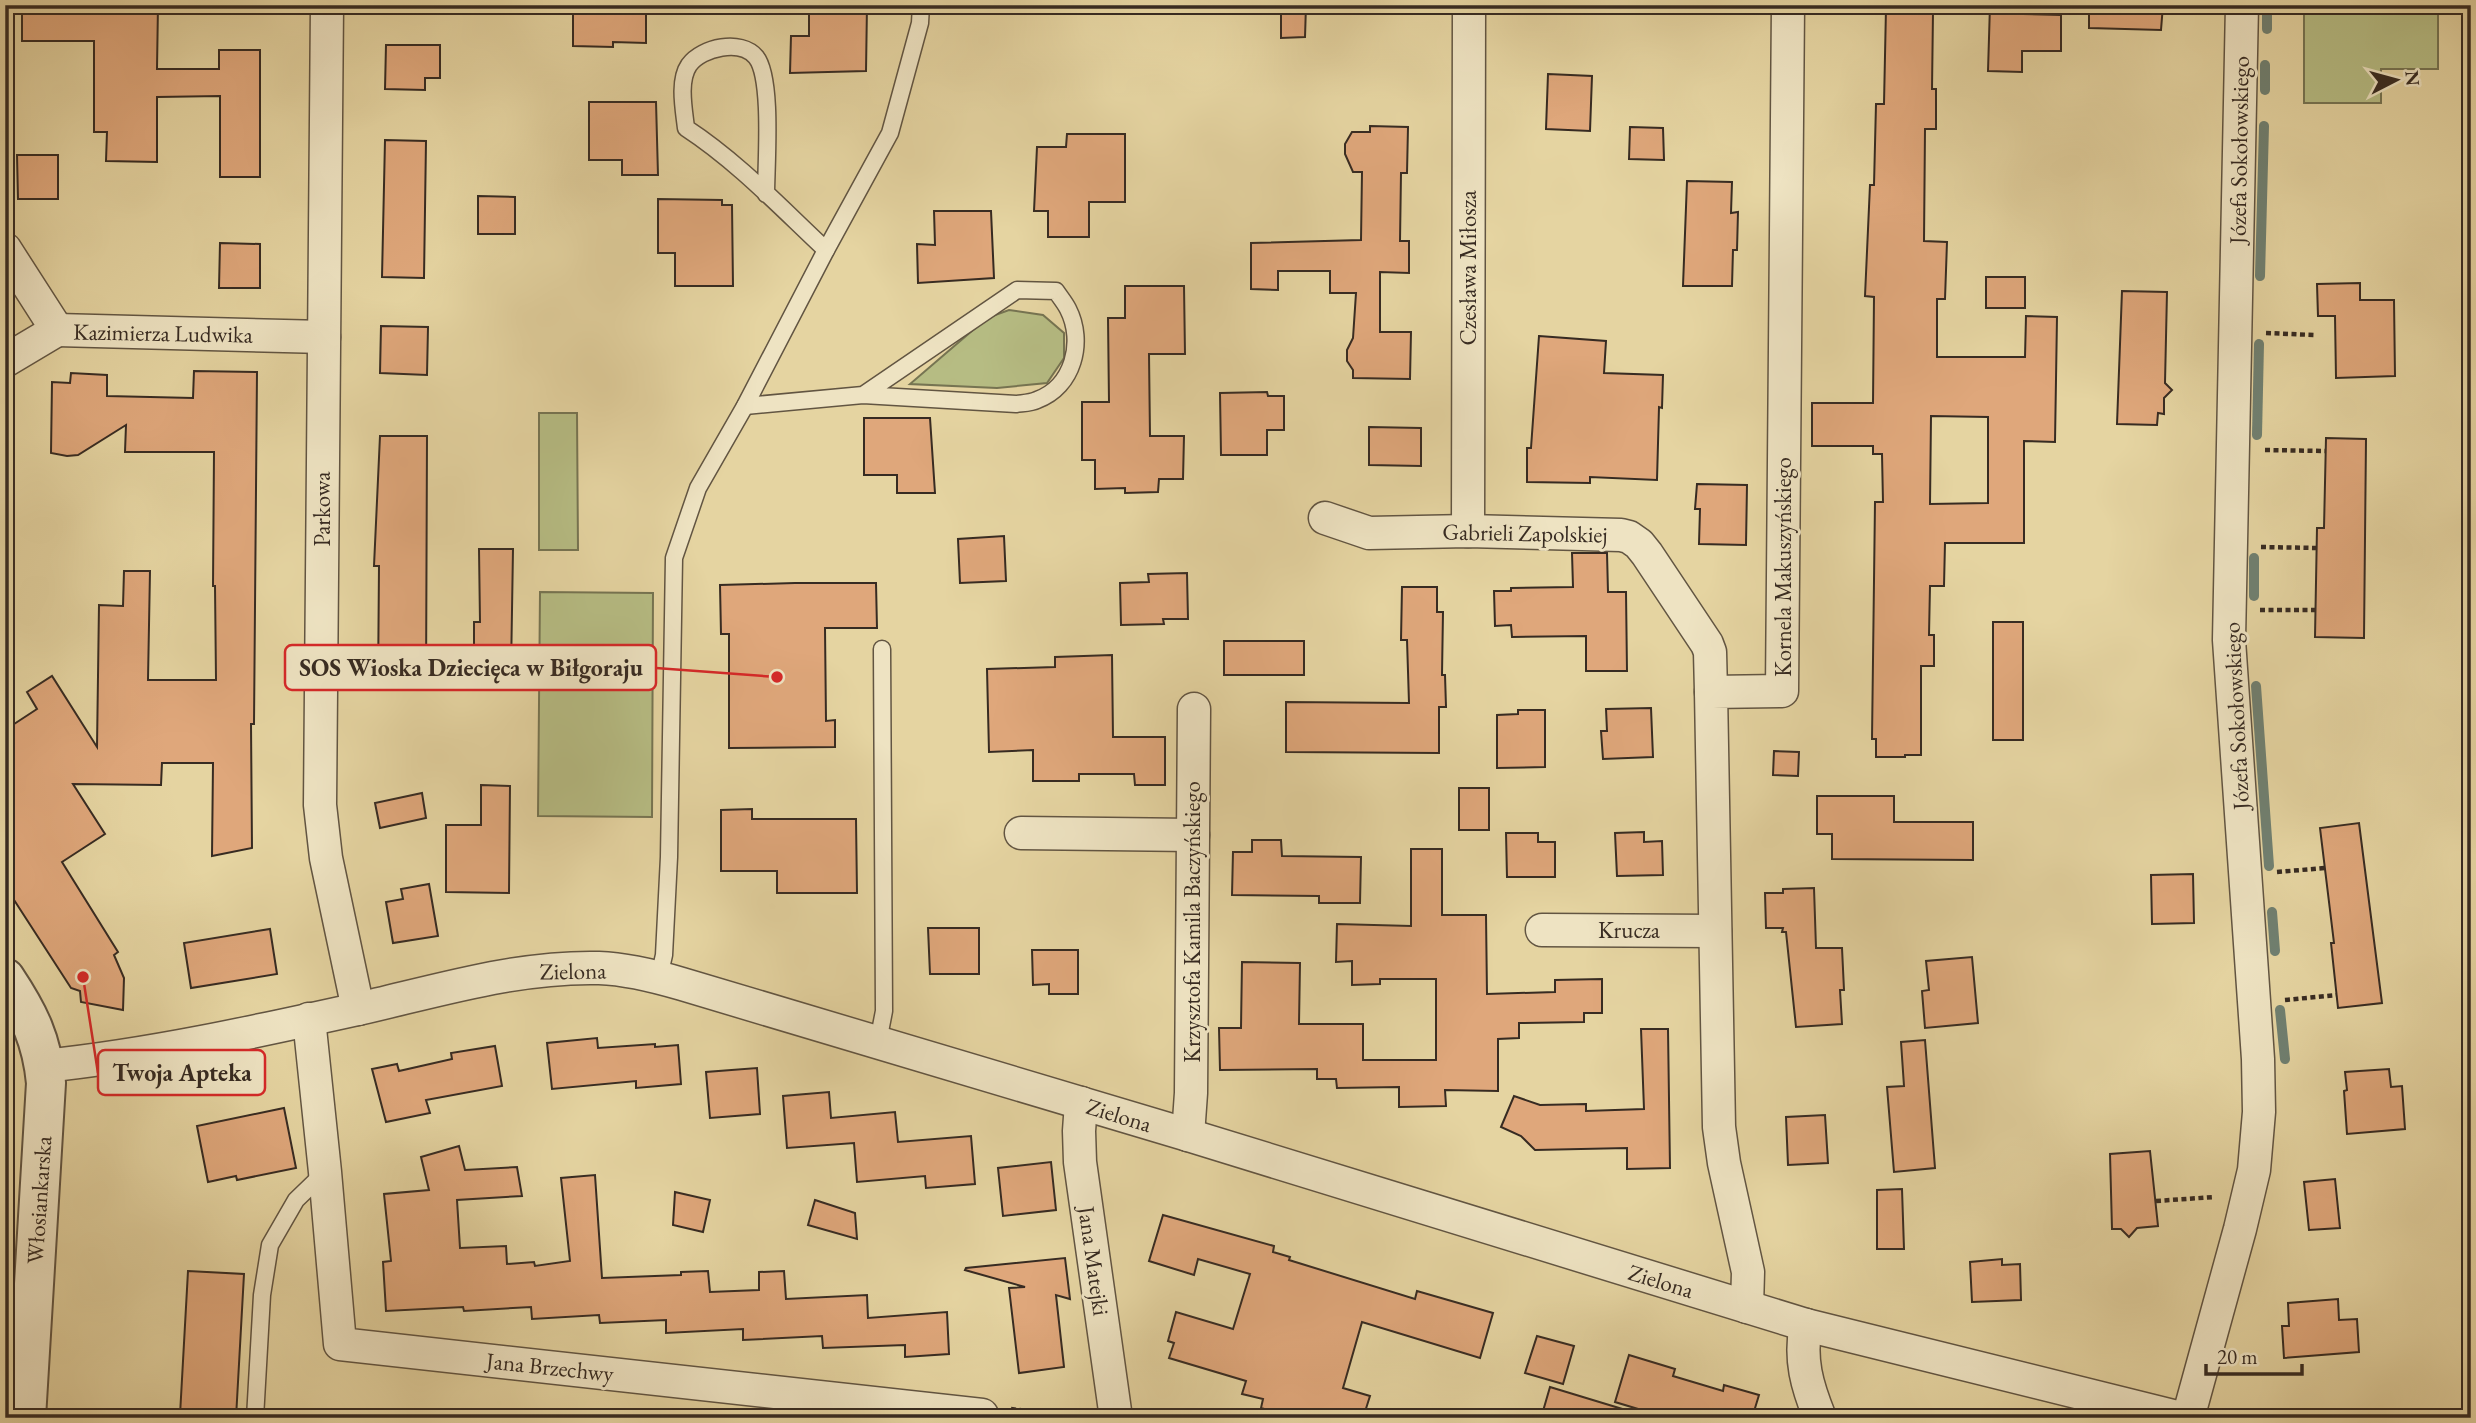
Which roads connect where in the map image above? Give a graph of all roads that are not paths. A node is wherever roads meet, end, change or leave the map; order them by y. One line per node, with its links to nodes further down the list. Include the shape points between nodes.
1 (327, 5): 10 (street, Parkowa)
2 (921, 5): 8 (lane, via 890,133)
3 (1469, 5): 15 (street, Czesława Miłosza)
4 (1788, 5): 17 (street, Kornela Makuszyńskiego, via 1782,691)
5 (2242, 5): 41 (street, Józefa Sokołowskiego, via 2230,670 2259,1112 2254,1170)
6 (766, 194): 6 (lane, via 719,150 686,128 684,79 689,65 703,54 729,46 744,48 757,58 766,87); 8 (lane)
7 (5, 248): 9 (street, Kazimierza Ludwika)
8 (826, 250): 13 (lane)
9 (57, 330): 10 (street, Kazimierza Ludwika); 11 (street)
10 (324, 337): 25 (street, Parkowa, via 320,805 326,858)
11 (5, 361)
12 (863, 395): 12 (lane, via 1016,404 1038,400 1063,384 1074,361 1075,333 1069,310 1056,291 1017,290); 13 (lane)
13 (745, 406): 23 (lane, via 698,488 674,558 669,857)
14 (1325, 518): 15 (street, Gabrieli Zapolskiej, via 1369,533)
15 (1468, 531): 17 (street, Gabrieli Zapolskiej, via 1629,537 1647,554 1707,644)
16 (882, 649): 27 (lane, via 884,1011)
17 (1711, 692): 22 (street)
18 (1195, 709): 20 (street, Krzysztofa Kamila Baczyńskiego)
19 (1021, 833): 20 (street)
20 (1193, 835): 30 (street, Krzysztofa Kamila Baczyńskiego)
21 (1542, 930): 22 (street, Krucza)
22 (1715, 931): 33 (street, via 1719,1127 1748,1272)
23 (659, 977): 25 (street, Zielona, via 601,968 534,971); 27 (street, Zielona)
24 (5, 978): 28 (street, Włosiankarska, via 32,1023)
25 (358, 1009): 26 (street, Zielona)
26 (309, 1019): 28 (street, Zielona, via 139,1054); 31 (street, Jana Brzechwy)
27 (878, 1042): 29 (street, Zielona)
28 (44, 1066): 32 (street, Włosiankarska, via 45,1105)
29 (1081, 1103): 30 (street, Zielona); 38 (street, Jana Matejki, via 1080,1162)
30 (1188, 1135): 33 (street, Zielona)
31 (325, 1172): 35 (street, Jana Brzechwy, via 340,1344); 37 (lane, via 296,1200 270,1245 262,1295)
32 (19, 1298): 36 (street, Włosiankarska)
33 (1747, 1307): 34 (street, Zielona)
34 (1806, 1325): 39 (street, via 1802,1358); 40 (street, Zielona)
35 (982, 1415)
36 (26, 1418)
37 (255, 1418)
38 (1116, 1418)
39 (1820, 1418)
40 (2181, 1418)
41 (2188, 1418)

